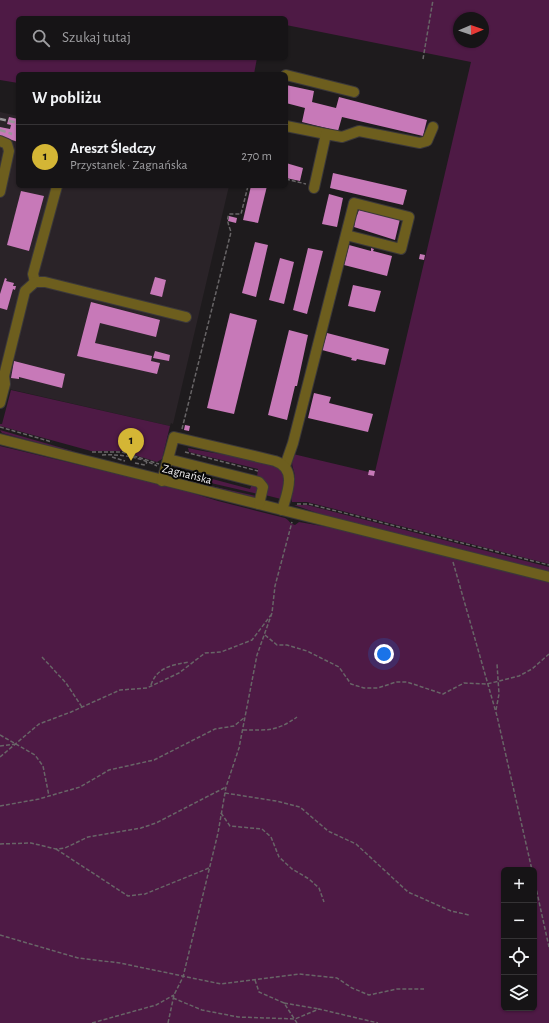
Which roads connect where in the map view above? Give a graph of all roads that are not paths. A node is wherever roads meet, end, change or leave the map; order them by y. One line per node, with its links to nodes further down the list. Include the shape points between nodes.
1 (288, 76): 2 (street)
2 (354, 92)
3 (288, 126): 5 (street)
4 (433, 127): 5 (street, via 428,141 420,143 359,131 342,137)
5 (326, 134): 8 (street)
6 (0, 141): 9 (street, via 7,144 9,151)
7 (56, 188): 11 (street, via 33,274)
8 (314, 188)
9 (0, 192)
10 (346, 235): 10 (street, via 354,203 408,217 400,249); 16 (street)
11 (35, 282): 12 (street, via 45,282); 13 (street, via 25,291)
12 (186, 317)
13 (0, 403)
14 (0, 439): 17 (street, Zagnańska)
15 (165, 460): 16 (street, via 174,437 275,461); 17 (street); 18 (street, via 259,482 263,487)
16 (285, 466): 19 (street, via 290,480)
17 (162, 481): 18 (street, Zagnańska)
18 (259, 504): 19 (street, Zagnańska)
19 (282, 510): 20 (street, Zagnańska, via 294,508 368,532)
20 (549, 577)

